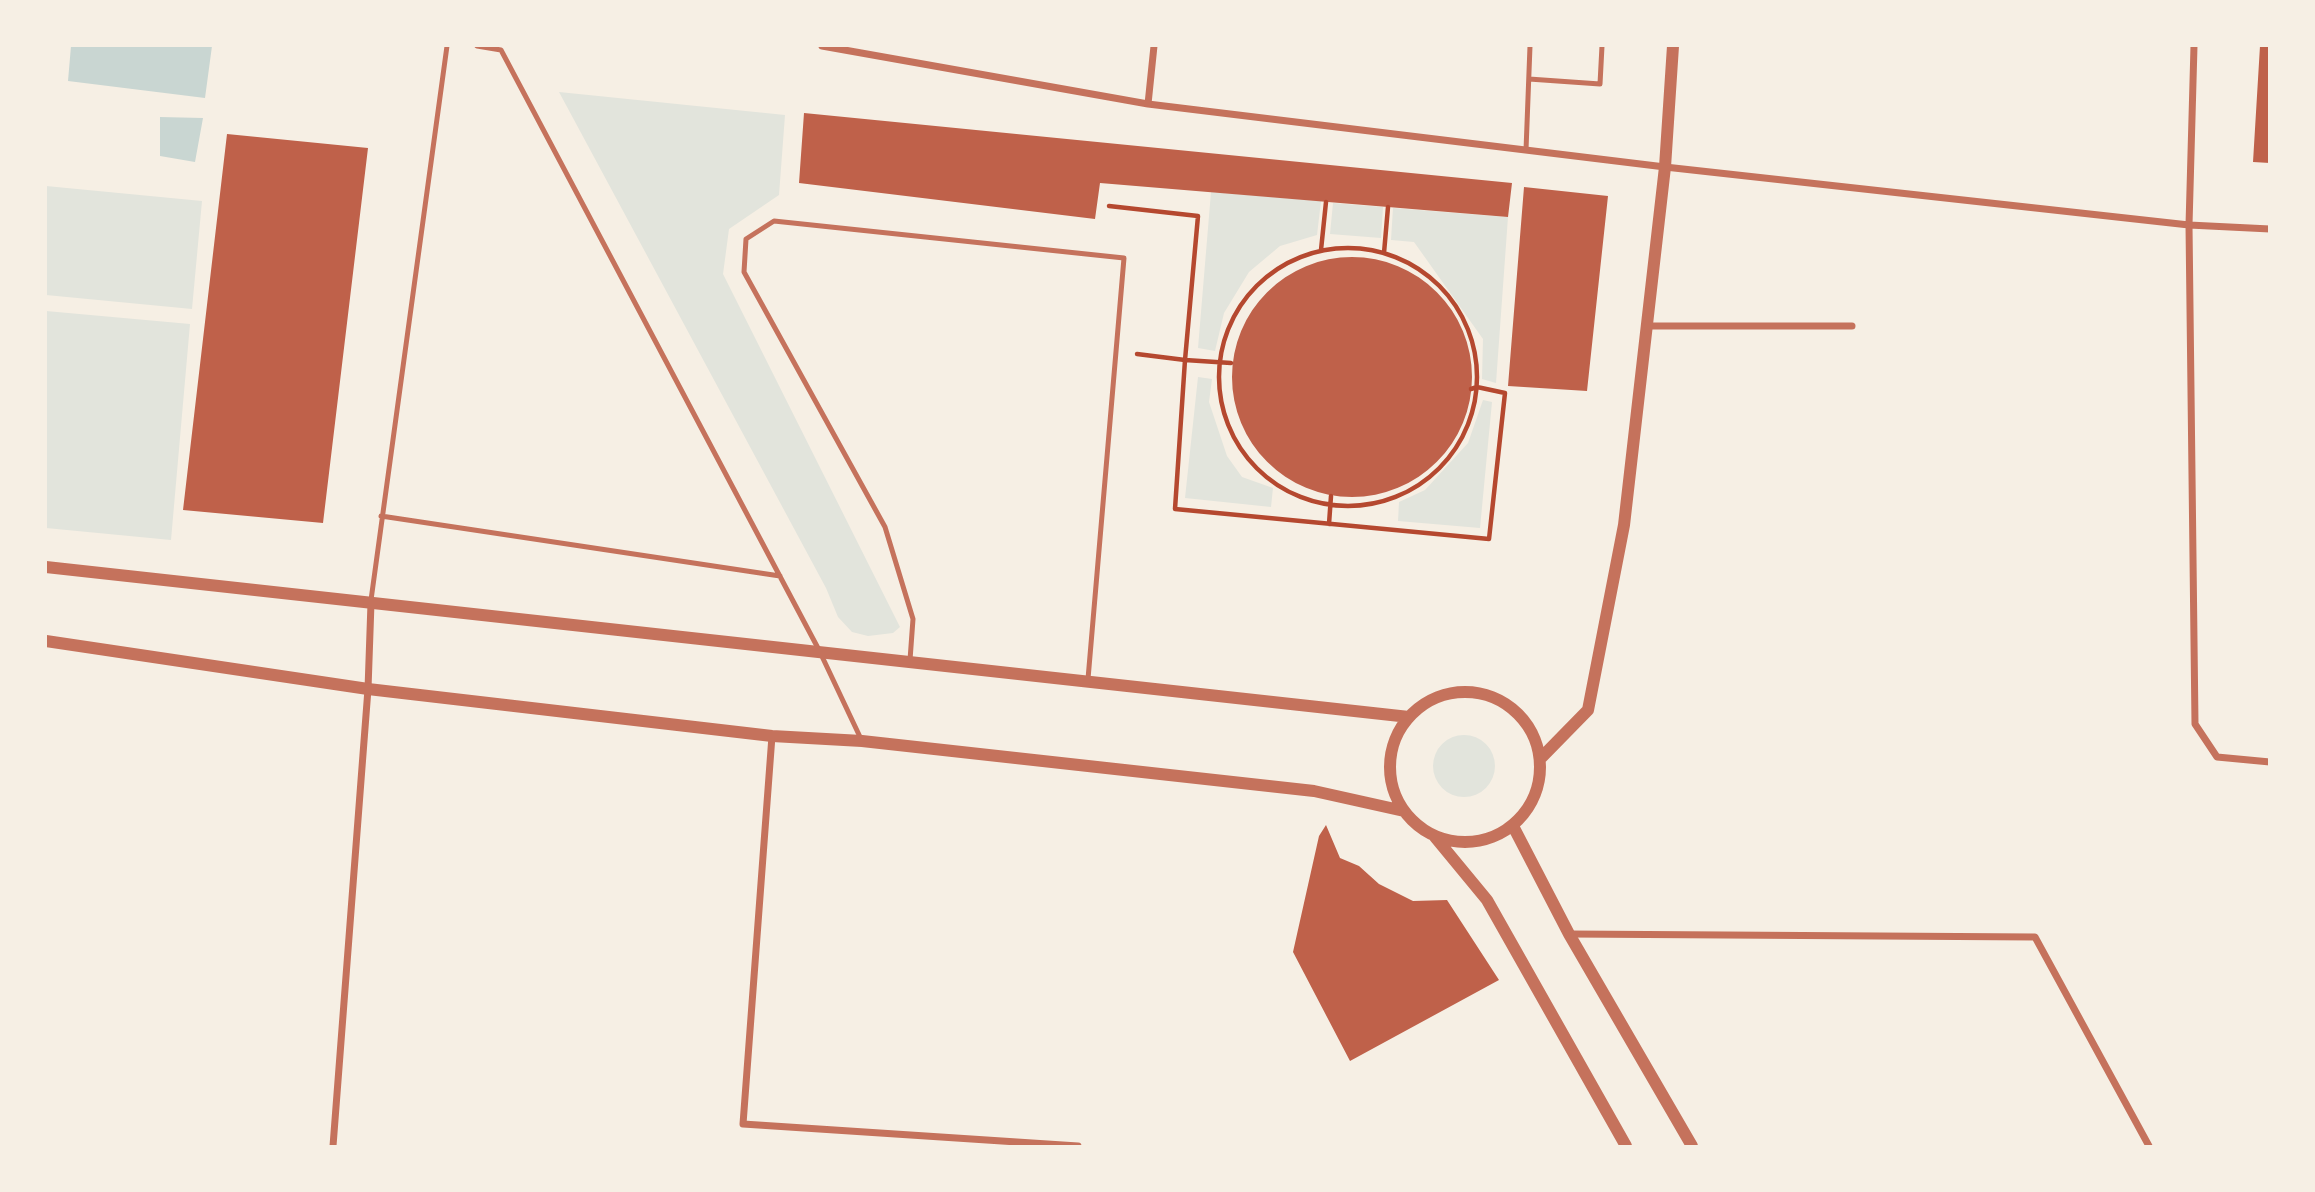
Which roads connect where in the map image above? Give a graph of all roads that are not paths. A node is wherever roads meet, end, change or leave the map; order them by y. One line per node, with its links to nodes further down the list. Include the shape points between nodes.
1 (447, 46): 17 (lane)
2 (477, 46): 19 (lane, via 501,50)
3 (822, 46): 10 (street)
4 (1154, 46): 10 (street)
5 (1530, 46): 9 (lane)
6 (1602, 46): 9 (lane, via 1600,84)
7 (1674, 46): 12 (street)
8 (2194, 46): 13 (street)
9 (1528, 79): 11 (lane)
10 (1148, 104): 11 (street)
11 (1526, 150): 12 (street)
12 (1665, 167): 13 (street); 15 (street)
13 (2189, 225): 14 (street); 30 (street, via 2195,724 2217,757)
14 (2270, 229)
15 (1646, 326): 16 (street); 29 (street, via 1624,525 1588,710)
16 (1852, 326)
17 (381, 516): 19 (lane); 20 (lane)
18 (46, 567): 20 (street)
19 (780, 576): 22 (lane)
20 (371, 600): 22 (street); 25 (street)
21 (46, 640): 25 (street)
22 (819, 650): 23 (street); 28 (lane)
23 (910, 660): 24 (street); 24 (lane, via 913,619 885,527 744,272 746,239 774,221 1124,258)
24 (1088, 679): 26 (street)
25 (368, 690): 27 (street); 35 (street)
26 (1409, 717): 29 (street, via 1426,702 1447,694 1470,692 1492,697 1527,724); 31 (street, via 1395,738 1390,763 1393,788)
27 (772, 736): 28 (street); 36 (street, via 743,1124)
28 (863, 741): 31 (street, via 1314,791)
29 (1540, 759): 32 (street, via 1535,796)
30 (2270, 762)
31 (1404, 811): 33 (street)
32 (1513, 825): 33 (street, via 1490,839 1462,843); 34 (street)
33 (1435, 837): 37 (street, via 1487,900)
34 (1569, 934): 38 (street); 39 (street, via 2035,937)
35 (333, 1146)
36 (1078, 1146)
37 (1626, 1146)
38 (1692, 1146)
39 (2149, 1146)

